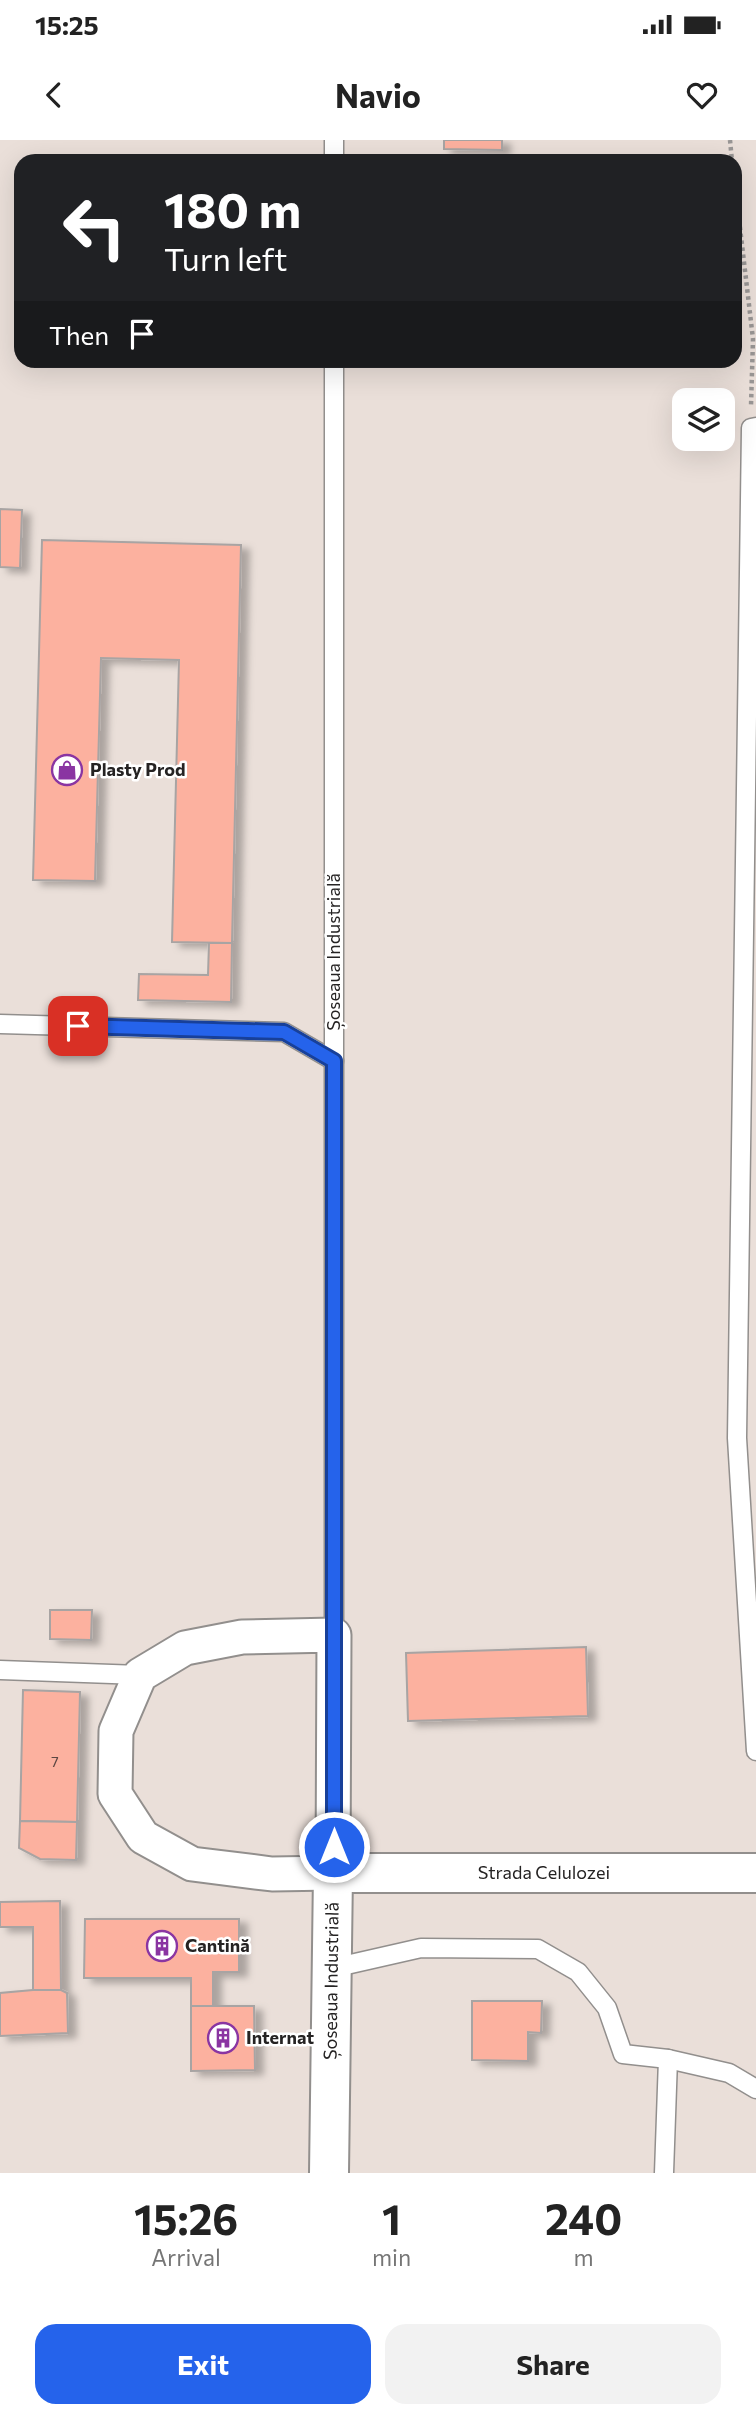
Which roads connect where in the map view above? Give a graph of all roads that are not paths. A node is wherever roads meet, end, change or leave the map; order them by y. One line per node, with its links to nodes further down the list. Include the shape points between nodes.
1 (334, 368): 6 (lane, Șoseaua Industrială)
2 (754, 428): 3 (lane)
3 (753, 530): 4 (lane)
4 (751, 741): 10 (lane, via 737,1438)
5 (0, 1024): 6 (lane, via 284,1032)
6 (334, 1061): 7 (lane, Șoseaua Industrială)
7 (334, 1635): 9 (street, via 242,1637 185,1648); 11 (street, Șoseaua Industrială)
8 (0, 1670): 9 (lane)
9 (140, 1675): 11 (street, via 116,1731 115,1794 143,1837 192,1864 272,1874)
10 (756, 1751)
11 (333, 1873): 12 (street, Strada Celulozei); 13 (street, Șoseaua Industrială)
12 (756, 1873)
13 (333, 1968): 14 (lane, via 421,1948 538,1949 578,1972 600,1998 623,2054); 16 (street, Șoseaua Industrială)
14 (668, 2059): 15 (lane, via 729,2073); 17 (lane)
15 (756, 2090)
16 (329, 2173)
17 (664, 2173)

